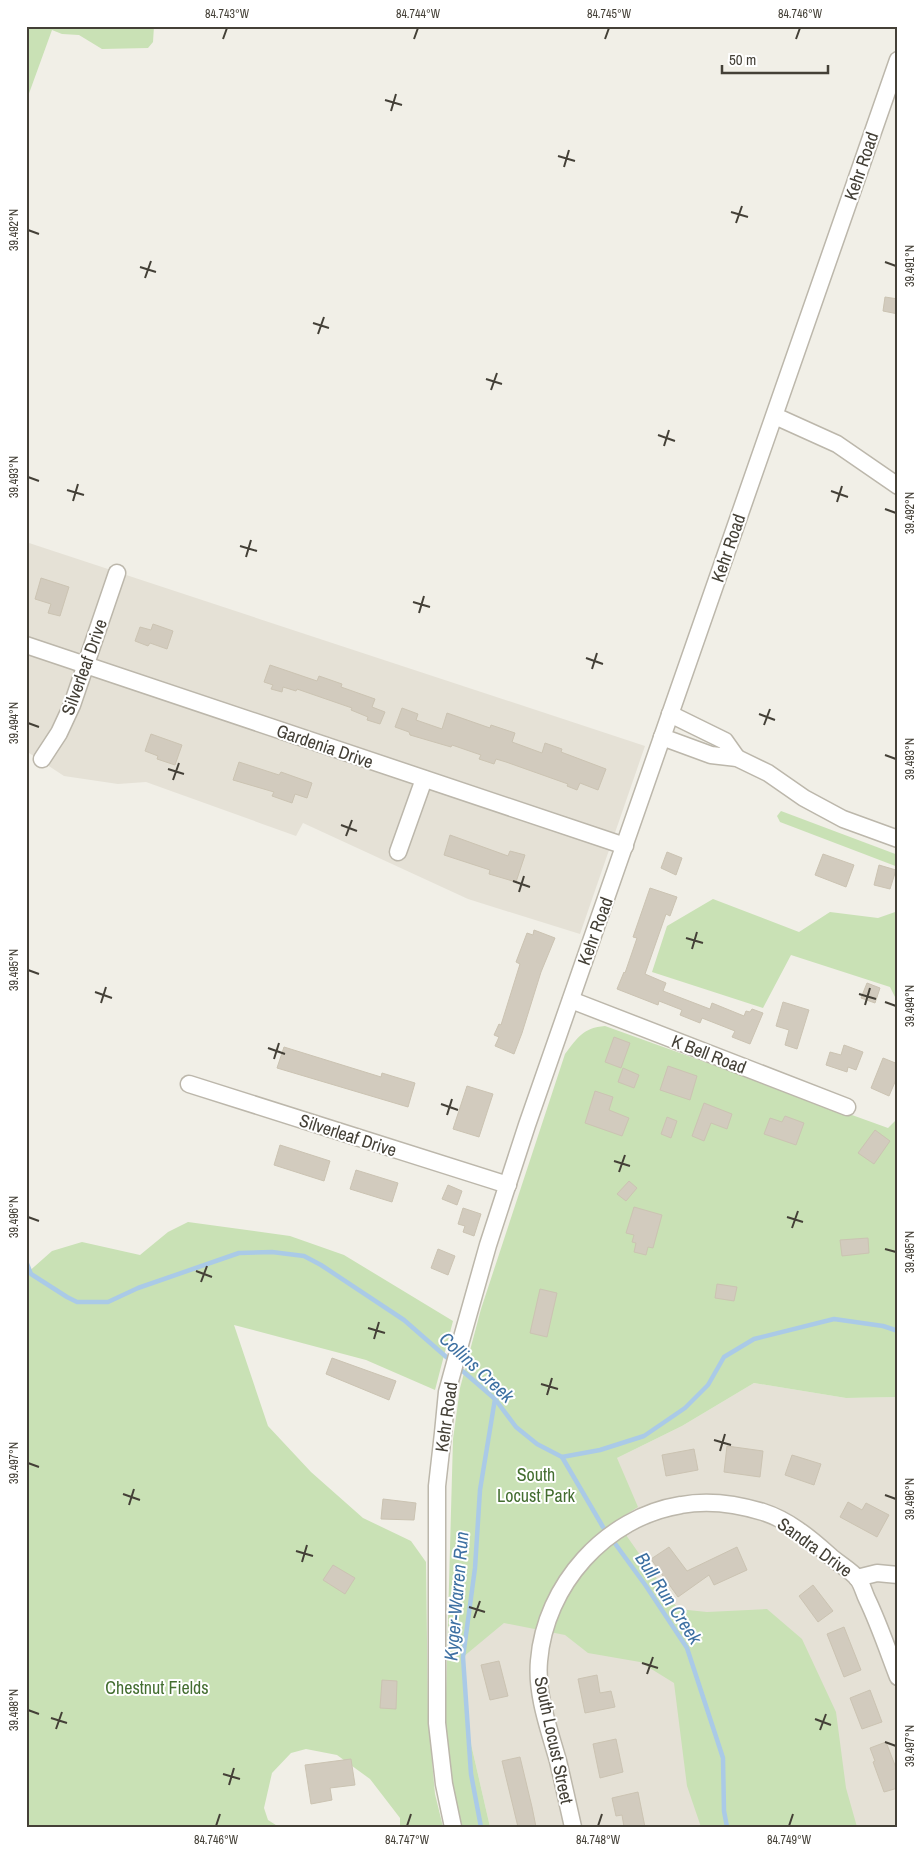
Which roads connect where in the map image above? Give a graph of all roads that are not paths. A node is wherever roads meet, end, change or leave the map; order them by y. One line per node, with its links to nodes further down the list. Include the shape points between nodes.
1 (898, 60): 2 (street, Kehr Road)
2 (775, 416): 3 (street, via 837,444); 7 (street, Kehr Road)
3 (898, 486)
4 (117, 572): 6 (street, Silverleaf Drive)
5 (26, 645): 6 (street, Gardenia Drive)
6 (85, 665): 10 (street, Silverleaf Drive, via 72,705); 11 (street, Gardenia Drive)
7 (670, 714): 8 (street, Kehr Road); 9 (street, via 725,741)
8 (662, 737): 9 (street, via 712,755); 13 (street, Kehr Road)
9 (737, 758): 12 (street, via 843,819)
10 (42, 759)
11 (424, 779): 13 (street, Gardenia Drive); 14 (street)
12 (898, 839)
13 (625, 846): 15 (street, Kehr Road)
14 (398, 852)
15 (571, 1000): 17 (street, K Bell Road); 18 (street, Kehr Road)
16 (189, 1084): 18 (street, Silverleaf Drive)
17 (848, 1107)
18 (508, 1185): 23 (street, Kehr Road, via 447,1392 438,1486 437,1724)
19 (898, 1575): 20 (street, Sandra Drive, via 877,1573)
20 (858, 1578): 21 (street, Sandra Drive, via 798,1530 763,1512 713,1503 679,1505 639,1517 600,1542 570,1576); 22 (street)
21 (547, 1623): 24 (street, South Locust Street, via 538,1661 538,1678)
22 (898, 1676)
23 (453, 1827)
24 (573, 1827)

